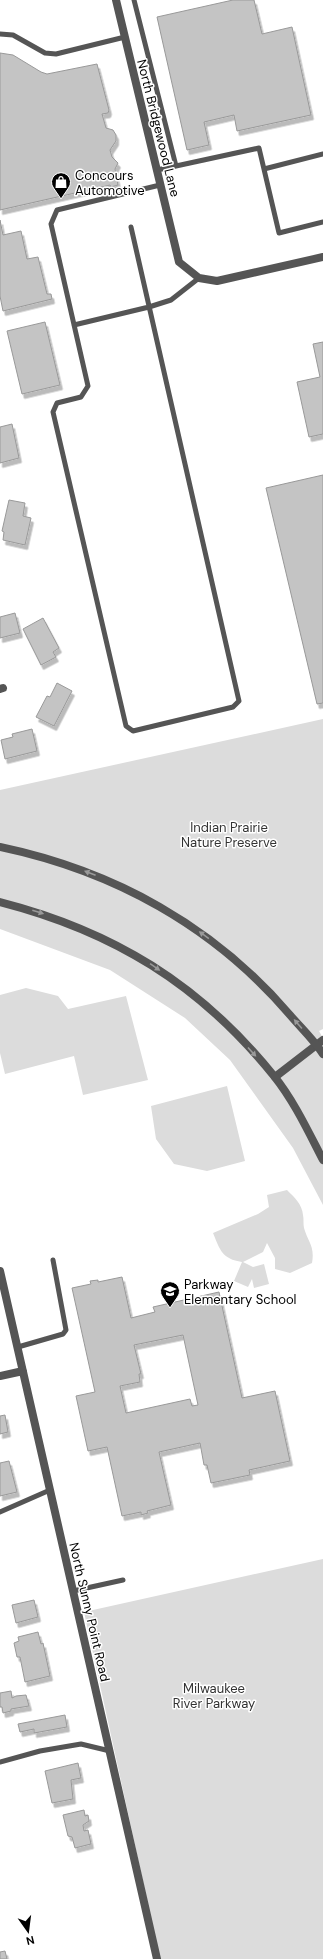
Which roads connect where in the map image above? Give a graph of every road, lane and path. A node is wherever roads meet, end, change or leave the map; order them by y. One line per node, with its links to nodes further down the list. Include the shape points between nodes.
1 (116, 0): 4 (street, North Bridgewood Lane)
2 (134, 0): 6 (lane)
3 (0, 34): 4 (lane, via 12,35 45,53 56,54)
4 (125, 37): 8 (street, North Bridgewood Lane)
5 (323, 154): 7 (lane)
6 (176, 166): 7 (lane, via 259,148); 8 (lane)
7 (264, 169): 10 (lane, via 279,233)
8 (157, 170): 9 (street, North Bridgewood Lane)
9 (160, 185): 13 (street, North Bridgewood Lane, via 179,262); 15 (lane, via 57,210 50,224)
10 (323, 222)
11 (131, 227): 14 (lane)
12 (323, 257): 13 (street, via 217,280)
13 (199, 278): 14 (lane, via 171,300)
14 (149, 307): 15 (lane); 15 (lane, via 239,700 233,707 133,731 126,726 53,412 58,404 81,397 88,386)
15 (74, 325)
16 (0, 847): 18 (street, one-way to 16, via 227,952 184,921 116,883 32,854)
17 (0, 902): 20 (street, one-way to 20, via 72,924 110,940 151,964 194,995 224,1021)
18 (320, 1042): 19 (street); 20 (street)
19 (323, 1054)
20 (275, 1077): 21 (street)
21 (323, 1160)
22 (53, 1260): 24 (lane, via 66,1330 63,1334)
23 (0, 1271): 24 (street, North Sunny Point Road)
24 (18, 1347): 25 (street, North Sunny Point Road)
25 (23, 1371): 26 (street); 27 (street, North Sunny Point Road)
26 (0, 1376)
27 (50, 1490): 28 (lane); 30 (street, North Sunny Point Road)
28 (0, 1512)
29 (123, 1580): 30 (lane)
30 (73, 1591): 31 (street, North Sunny Point Road)
31 (110, 1751): 32 (lane, via 81,1744 40,1751); 33 (street, North Sunny Point Road)
32 (0, 1762)
33 (157, 1959)

